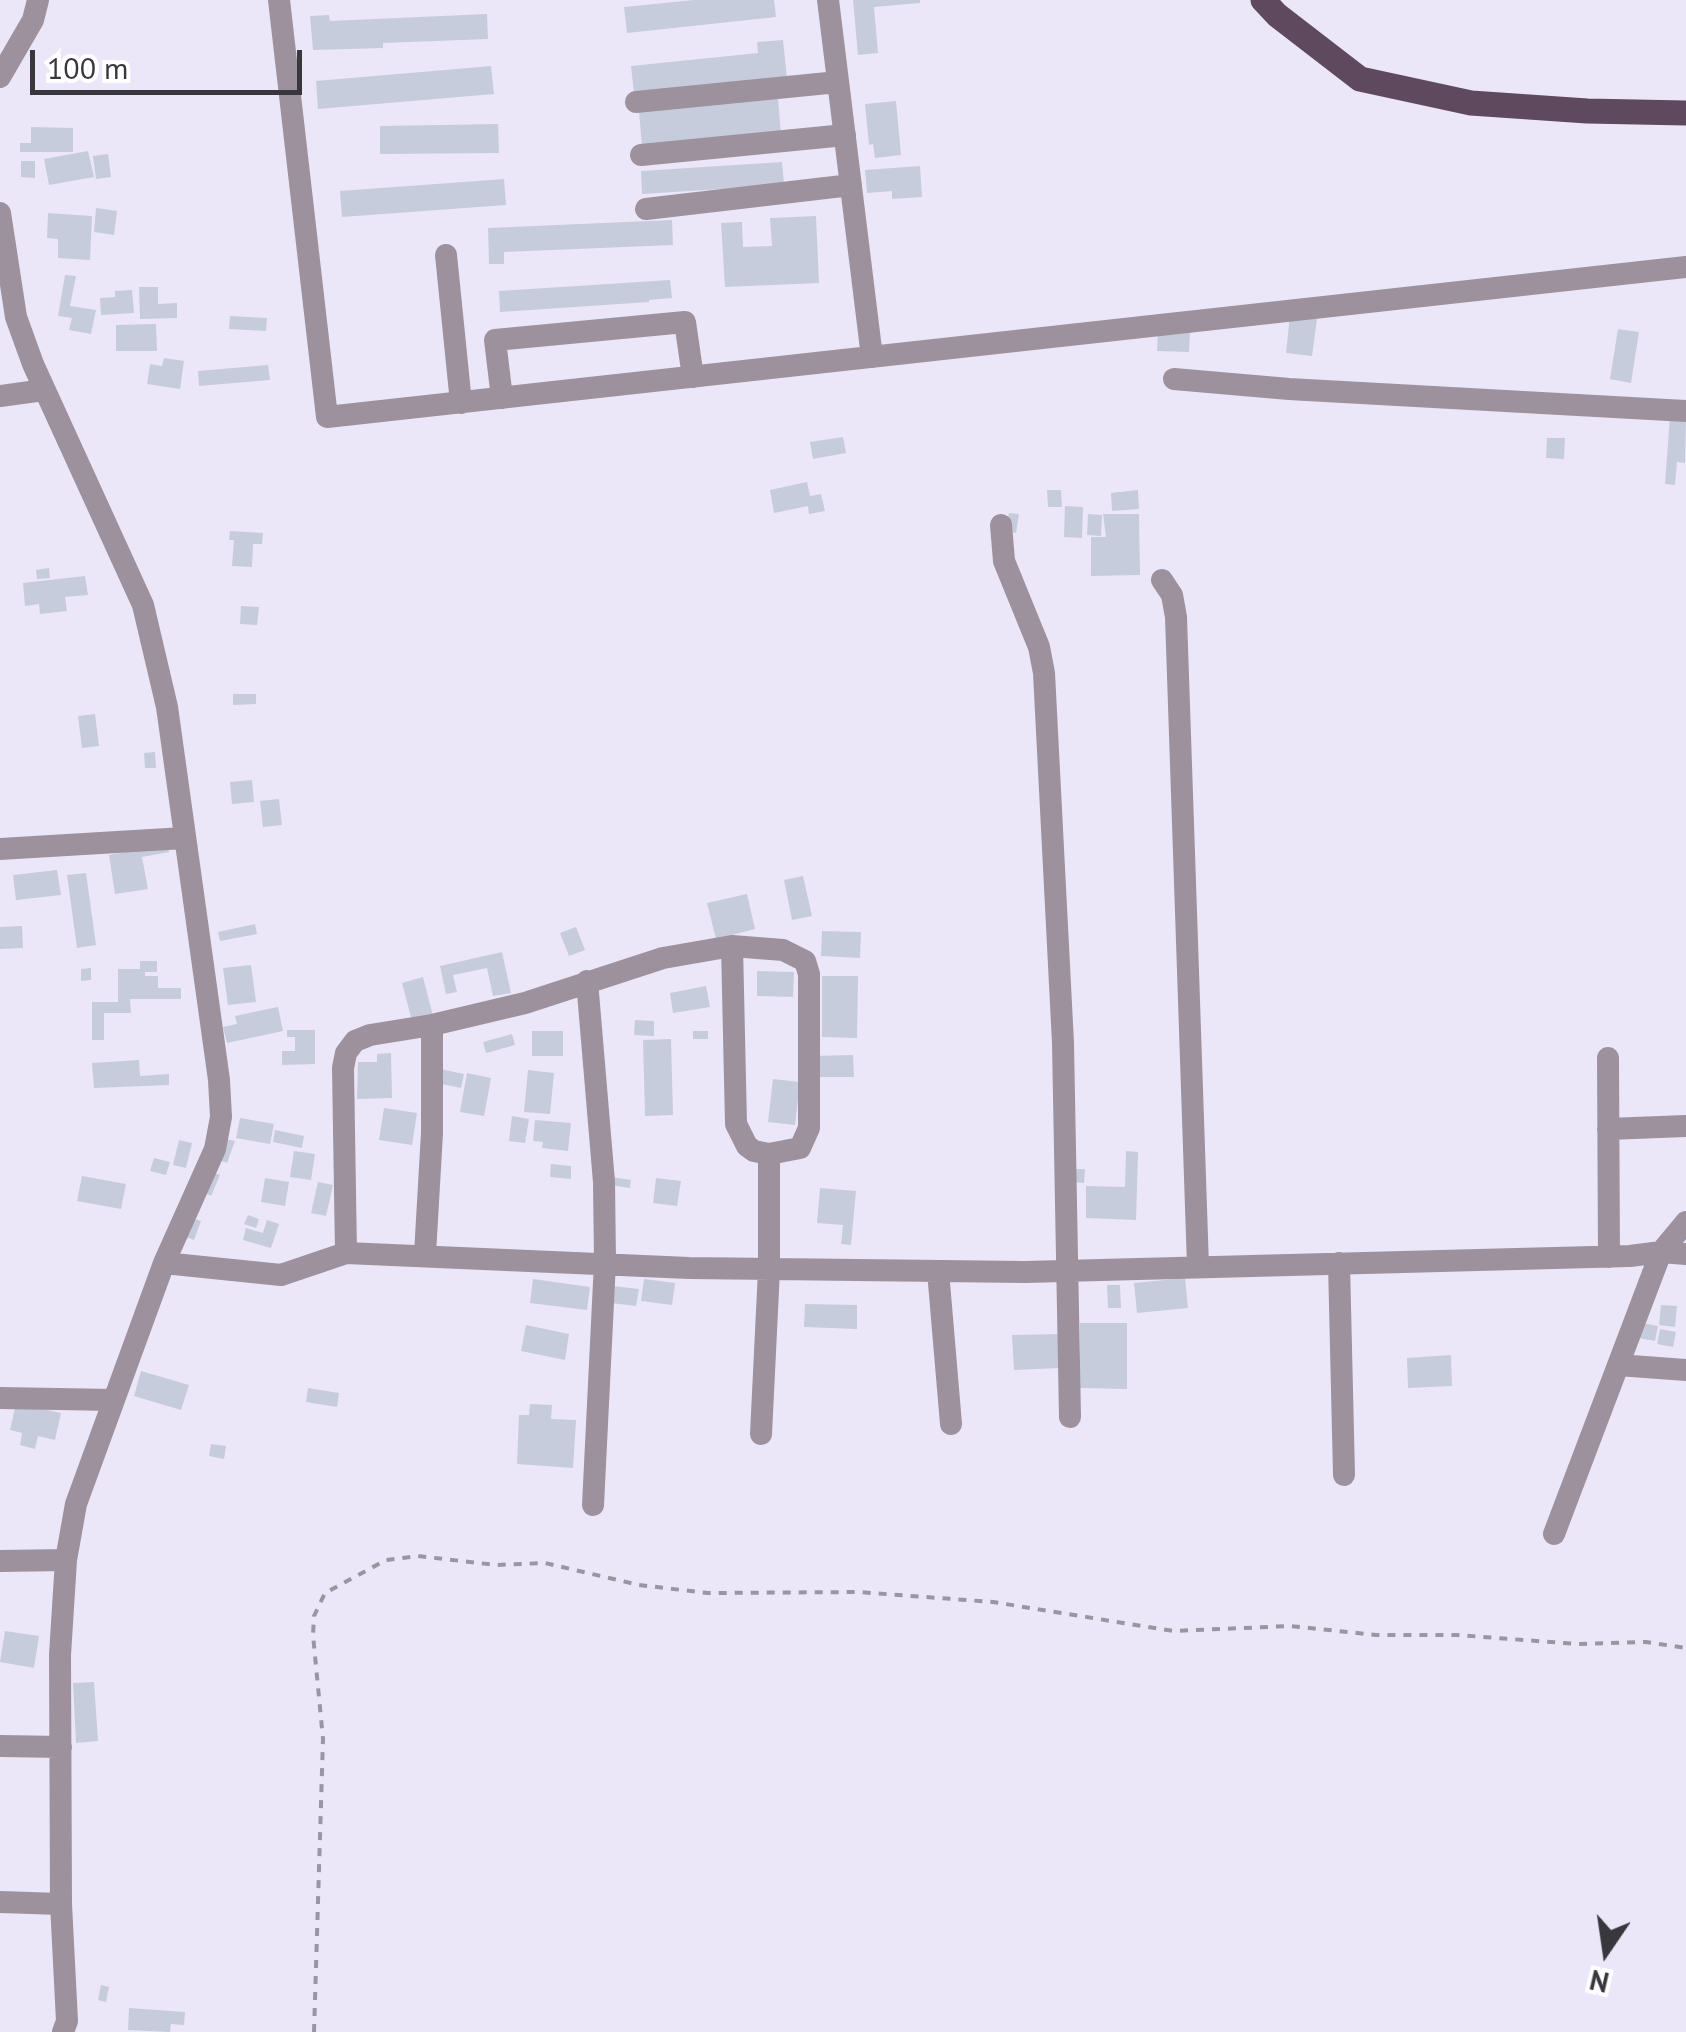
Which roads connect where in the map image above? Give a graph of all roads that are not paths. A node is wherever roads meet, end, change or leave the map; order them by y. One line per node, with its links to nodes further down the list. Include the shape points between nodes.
1 (38, 0): 5 (street)
2 (280, 0): 22 (street, via 327,417)
3 (828, 0): 6 (street)
4 (1263, 0): 8 (main road, via 1360,80 1471,103)
5 (0, 77)
6 (838, 82): 7 (street); 9 (street)
7 (636, 102)
8 (1686, 112)
9 (845, 135): 10 (street); 11 (street)
10 (641, 155)
11 (851, 185): 12 (street); 16 (street)
12 (646, 208)
13 (0, 213): 19 (street, via 16,316)
14 (446, 255): 22 (street)
15 (1686, 267): 16 (street)
16 (872, 357): 17 (street)
17 (693, 377): 21 (street); 21 (street, via 685,322 495,340)
18 (1174, 379): 23 (street)
19 (44, 390): 20 (street); 26 (street, via 143,605 167,706)
20 (0, 396)
21 (502, 398): 22 (street)
22 (461, 402)
23 (1686, 411)
24 (1001, 525): 46 (street, via 1004,561 1044,673)
25 (1162, 580): 44 (street, via 1176,616)
26 (184, 838): 27 (street); 42 (street, via 221,1117 215,1149)
27 (0, 849)
28 (732, 946): 29 (street); 34 (street, via 736,1124 746,1146); 34 (street, via 783,950 805,961 809,974 809,1128 800,1148)
29 (587, 981): 30 (street); 41 (street, via 602,1132)
30 (432, 1025): 37 (street, via 370,1035 346,1053); 38 (street)
31 (1608, 1058): 33 (street)
32 (1686, 1126): 33 (street)
33 (1608, 1128): 40 (street)
34 (769, 1154): 45 (street)
35 (1686, 1222): 36 (street)
36 (1661, 1252): 39 (street); 40 (street); 48 (street)
37 (346, 1253): 38 (street); 42 (street, via 282,1275)
38 (424, 1254): 41 (street)
39 (1686, 1254)
40 (1609, 1257): 43 (street)
41 (605, 1262): 45 (street); 56 (street)
42 (164, 1263): 51 (street)
43 (1339, 1263): 44 (street); 55 (street)
44 (1198, 1266): 46 (street)
45 (769, 1270): 47 (street); 54 (street)
46 (1065, 1270): 47 (street); 52 (street)
47 (938, 1271): 53 (street)
48 (1618, 1365): 49 (street); 57 (street)
49 (1686, 1370)
50 (0, 1398): 51 (street)
51 (114, 1400): 59 (street, via 76,1504)
52 (1070, 1417)
53 (951, 1424)
54 (761, 1434)
55 (1344, 1475)
56 (593, 1505)
57 (1554, 1534)
58 (0, 1560): 59 (street)
59 (66, 1560): 61 (street)
60 (0, 1746): 61 (street)
61 (62, 1747): 63 (street)
62 (0, 1902): 63 (street)
63 (61, 1904): 64 (street)
64 (63, 2032)

